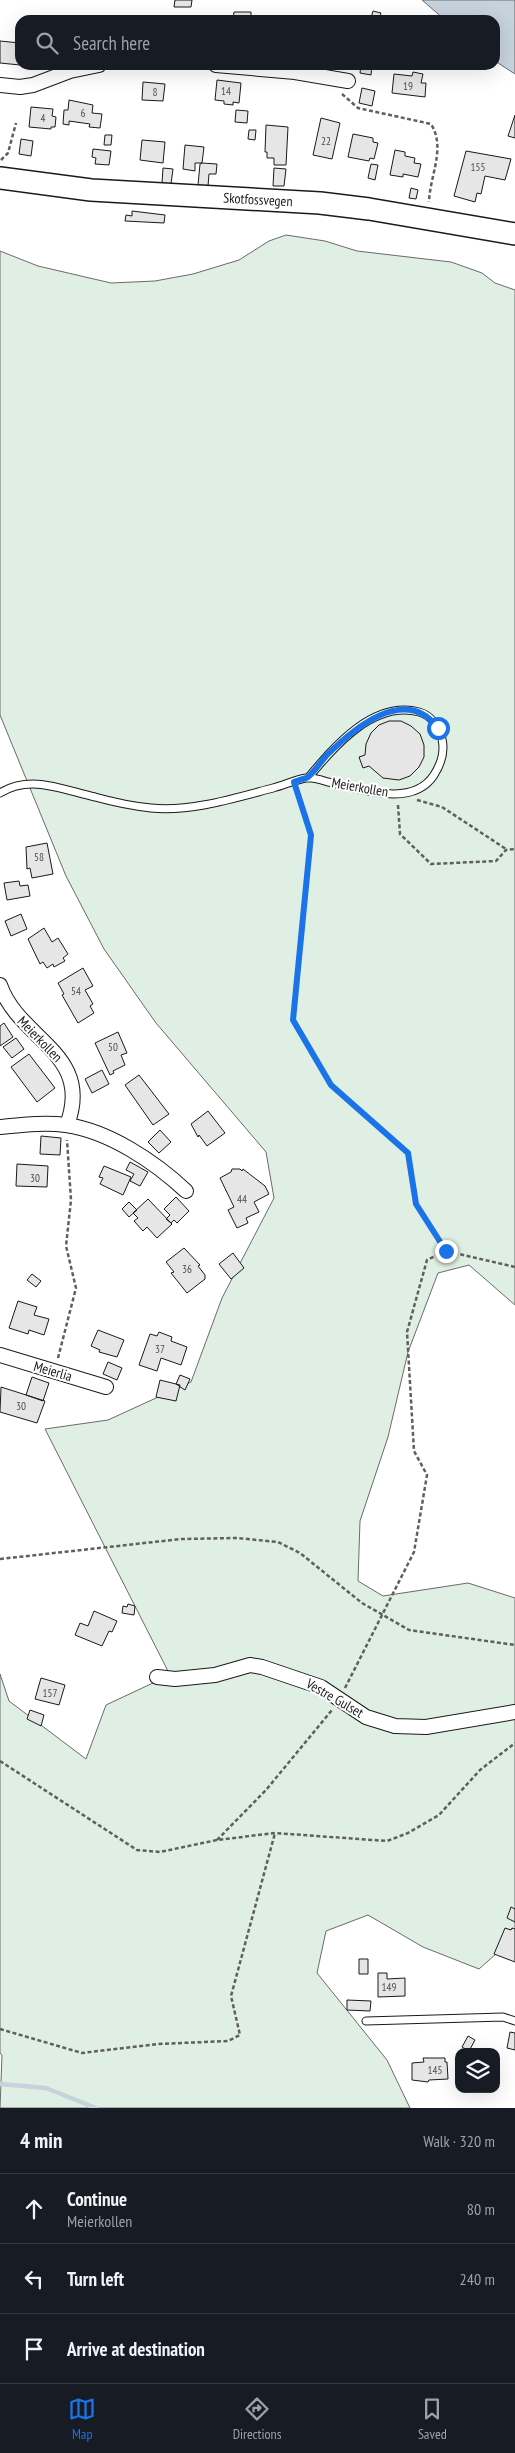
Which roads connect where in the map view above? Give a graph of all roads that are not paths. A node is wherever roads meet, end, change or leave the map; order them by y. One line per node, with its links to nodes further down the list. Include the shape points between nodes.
1 (75, 70): 4 (street, via 33,85)
2 (268, 70): 3 (street)
3 (348, 80)
4 (0, 85)
5 (0, 178): 6 (main road, Skotfossvegen, via 91,190 320,203)
6 (515, 234)
7 (308, 778): 7 (lane, Meierkollen, via 394,794 410,792 432,778 439,767 443,755 442,740 431,718 410,710 396,710 362,724); 8 (lane, Meierkollen, via 216,802 174,808 121,803 38,784 20,784)
8 (0, 793)
9 (0, 984): 10 (street, Meierkollen, via 15,1012 54,1050 68,1073 74,1103)
10 (67, 1125): 11 (street, via 49,1123); 12 (street, via 132,1150)
11 (0, 1127)
12 (186, 1191)
13 (0, 1356): 14 (street, Meierlia)
14 (106, 1387)
15 (157, 1677): 16 (street, Vestre Gulset, via 175,1679 215,1675 250,1665 302,1679 340,1698 366,1717 395,1726 426,1727)
16 (515, 1712)
17 (366, 2021): 18 (lane, via 502,2017)
18 (515, 2022)

